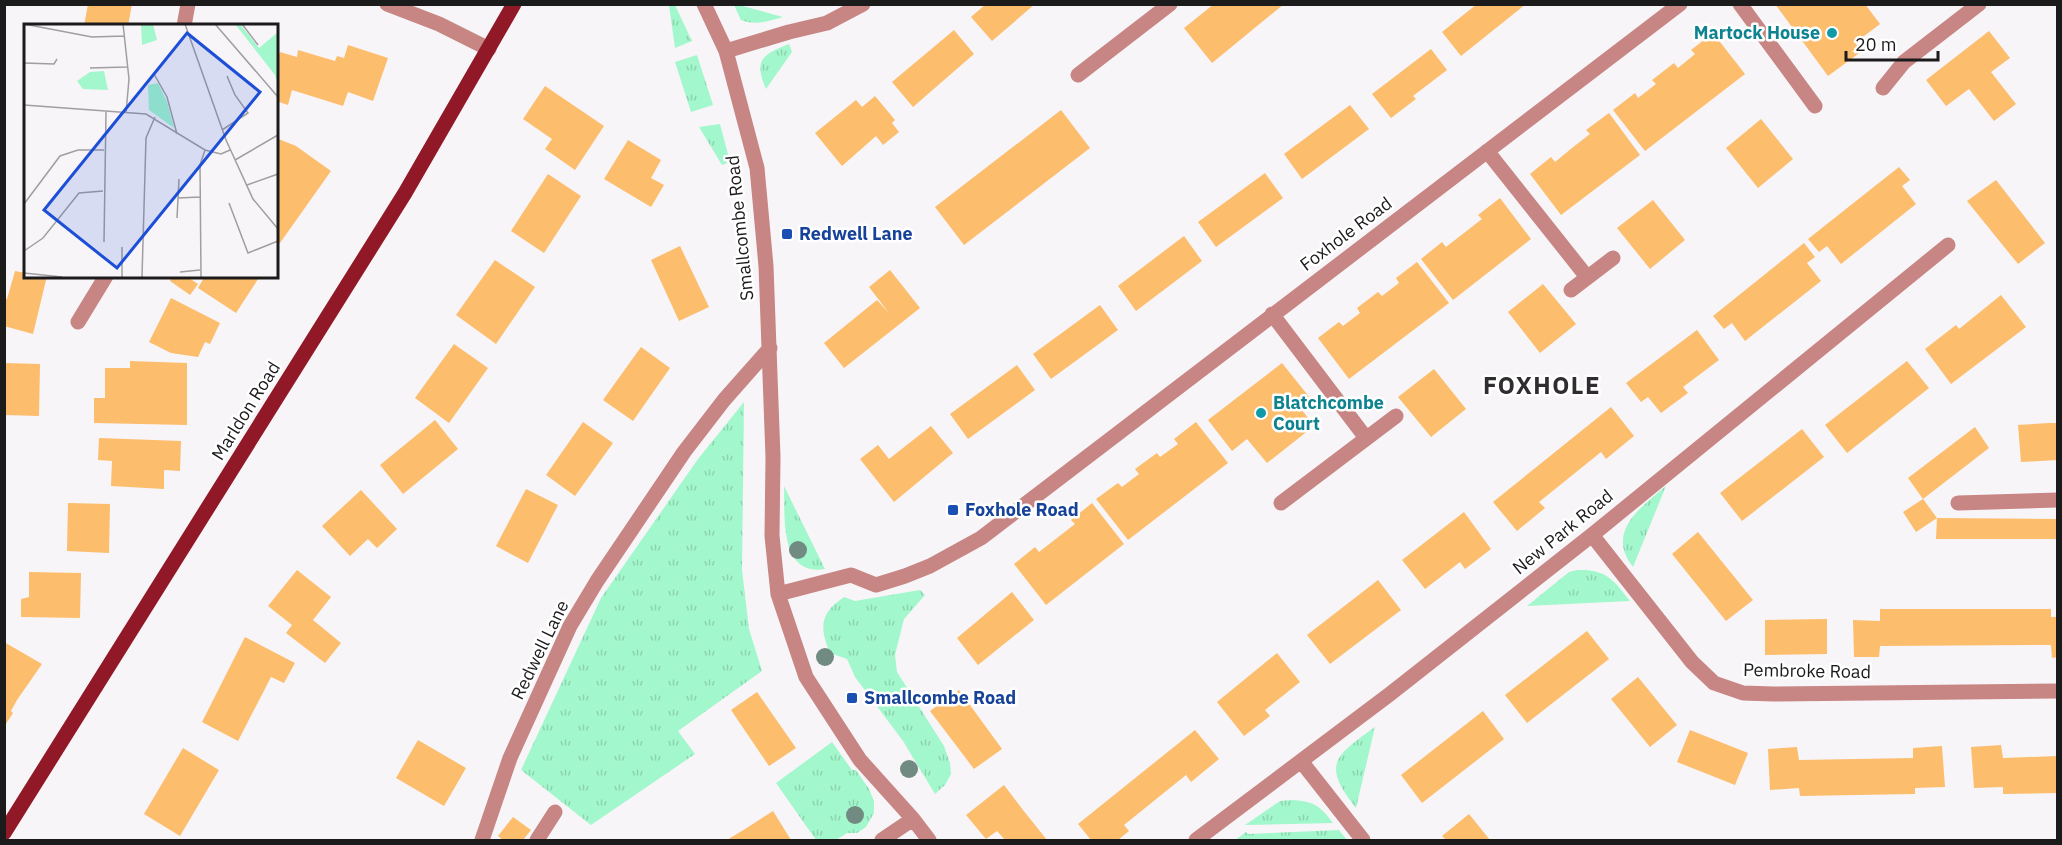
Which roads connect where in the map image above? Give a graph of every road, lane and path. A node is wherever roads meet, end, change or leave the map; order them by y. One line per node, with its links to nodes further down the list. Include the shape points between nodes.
1 (188, 4): 10 (street)
2 (387, 4): 11 (street)
3 (514, 4): 11 (main road, Marldon Road)
4 (704, 4): 12 (street, Smallcombe Road)
5 (863, 4): 12 (street, via 827,23)
6 (1170, 4): 13 (street)
7 (1680, 4): 16 (street, Foxhole Road)
8 (1740, 4): 15 (street)
9 (1979, 4): 14 (street, via 1904,62)
10 (184, 24)
11 (489, 49): 36 (main road, Marldon Road, via 405,193)
12 (726, 51): 24 (street, Smallcombe Road, via 757,168)
13 (1078, 75)
14 (1883, 88)
15 (1815, 106)
16 (1488, 152): 19 (street); 22 (street, Foxhole Road)
17 (1948, 245): 30 (street, New Park Road)
18 (1613, 258): 19 (street)
19 (1587, 277): 21 (street)
20 (105, 278): 23 (street)
21 (1571, 290)
22 (1272, 314): 26 (street); 31 (street, Foxhole Road, via 981,538 930,566 876,585 851,575)
23 (78, 322)
24 (770, 348): 31 (street, Smallcombe Road, via 772,536); 37 (street, Redwell Lane, via 723,400 684,452 570,626 510,758)
25 (1396, 416): 26 (street)
26 (1366, 438): 28 (street)
27 (2058, 500): 29 (street)
28 (1281, 503)
29 (1958, 503)
30 (1592, 535): 32 (street, Pembroke Road, via 1692,662 1714,683 1743,693); 33 (street, New Park Road)
31 (778, 594): 35 (street, Smallcombe Road, via 806,677 860,760)
32 (2058, 691)
33 (1301, 761): 41 (street, New Park Road); 42 (street)
34 (555, 812): 38 (street)
35 (914, 819): 39 (street); 40 (street, Smallcombe Road)
36 (4, 833)
37 (482, 840)
38 (537, 840)
39 (882, 840)
40 (929, 840)
41 (1196, 840)
42 (1364, 840)

